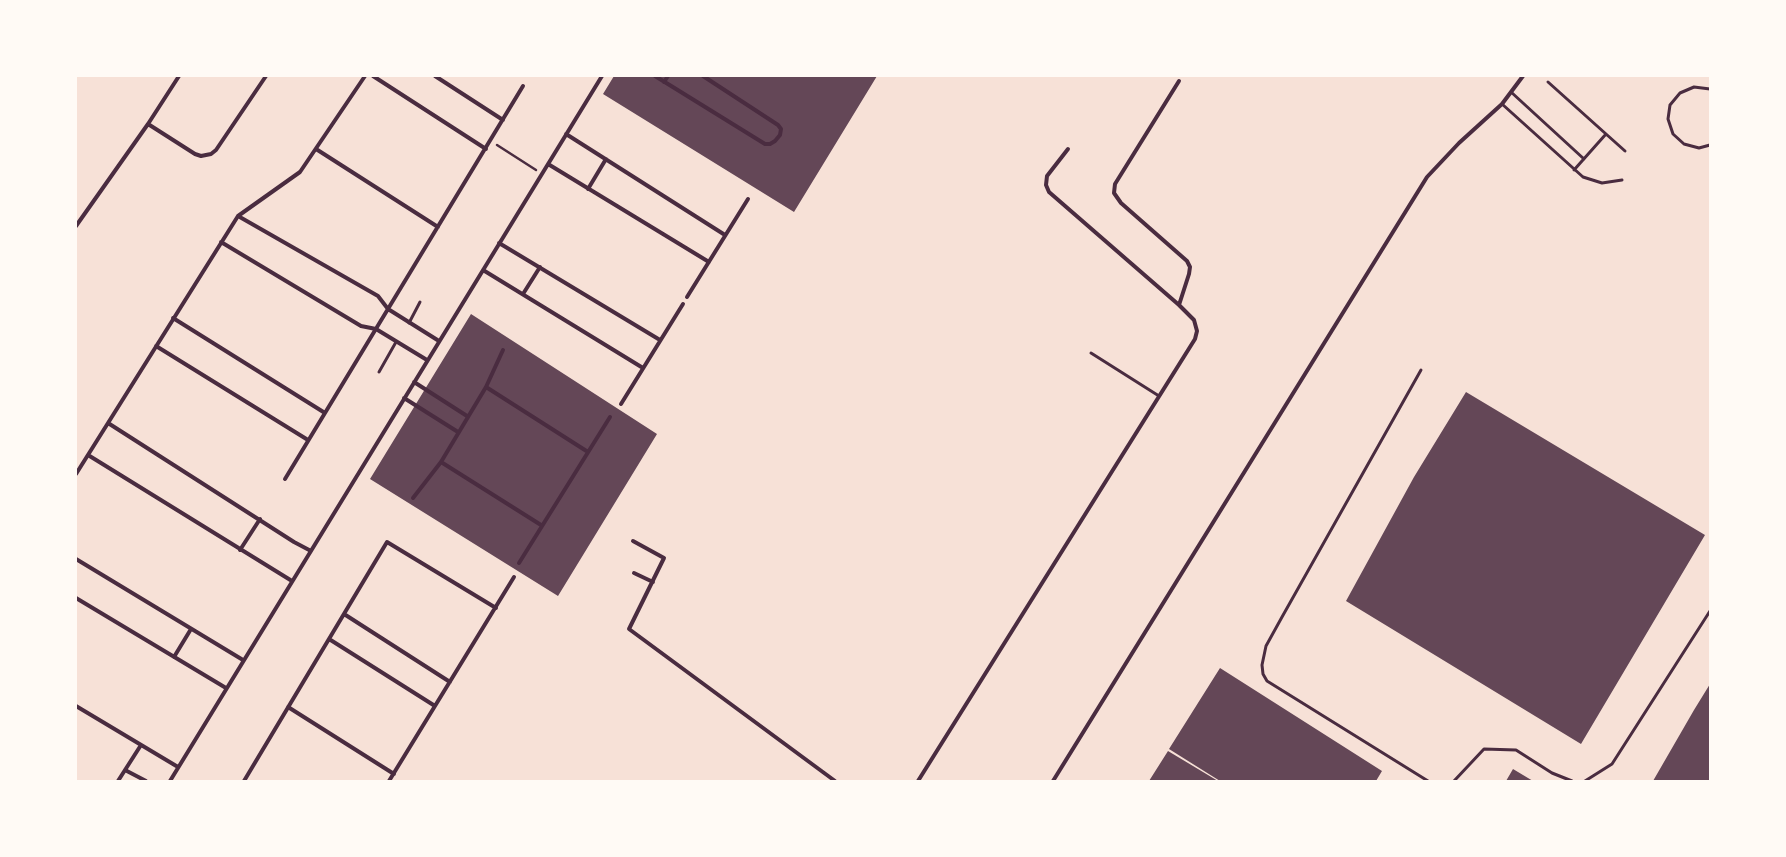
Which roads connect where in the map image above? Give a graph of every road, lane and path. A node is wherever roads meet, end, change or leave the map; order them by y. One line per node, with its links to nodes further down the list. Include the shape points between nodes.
1 (179, 76): 19 (street)
2 (266, 76): 19 (street, via 211,154 195,154)
3 (365, 76): 25 (street)
4 (372, 76): 24 (street)
5 (435, 76): 18 (street)
6 (602, 76): 20 (street)
7 (654, 76): 12 (street)
8 (668, 76): 12 (street)
9 (704, 76): 12 (street, via 778,125 781,129 780,135 775,141 765,144)
10 (1523, 76): 16 (street)
11 (1179, 81): 49 (street, via 1115,184 1114,193 1121,203 1187,261 1190,267 1189,274)
12 (664, 82)
13 (1548, 82): 21 (lane)
14 (523, 86): 18 (street)
15 (1710, 89): 23 (lane, via 1694,87 1680,93 1670,105 1668,119 1673,134 1684,144 1699,148)
16 (1511, 92): 17 (street); 29 (lane)
17 (1502, 104): 31 (lane); 116 (street, via 1427,177)
18 (503, 120): 22 (street)
19 (148, 124): 37 (street)
20 (566, 134): 28 (street); 30 (street)
21 (1606, 134): 27 (lane); 29 (lane)
22 (491, 141): 24 (street); 32 (path)
23 (1710, 145)
24 (486, 149): 38 (street)
25 (316, 150): 36 (street, via 294,178); 38 (street)
26 (1068, 150): 49 (street, via 1047,176 1046,185 1049,192)
27 (1625, 151)
28 (606, 159): 34 (street); 39 (street)
29 (1584, 159): 31 (lane)
30 (548, 164): 32 (street); 34 (street)
31 (1574, 170): 33 (lane, via 1583,178 1595,182 1609,183)
32 (542, 173): 41 (street)
33 (1622, 180)
34 (588, 189): 42 (street)
35 (748, 199): 39 (street)
36 (238, 216): 40 (street); 50 (street, via 378,296)
37 (76, 226)
38 (438, 227): 50 (street)
39 (725, 236): 42 (street)
40 (221, 242): 51 (street); 53 (street, via 361,326)
41 (499, 243): 43 (street); 44 (street)
42 (709, 262): 46 (street)
43 (540, 267): 45 (street); 54 (street)
44 (483, 270): 45 (street); 55 (street)
45 (523, 294): 61 (street)
46 (687, 297)
47 (420, 302): 52 (lane)
48 (683, 304): 54 (street)
49 (1179, 305): 66 (street, via 1194,320 1197,331 1195,339)
50 (388, 309): 52 (street); 53 (street)
51 (173, 318): 57 (street); 69 (street)
52 (409, 323): 55 (street)
53 (376, 329): 56 (street); 69 (street)
54 (660, 340): 61 (street)
55 (439, 341): 60 (street)
56 (396, 342): 60 (street); 63 (lane)
57 (156, 346): 72 (street); 74 (street)
58 (503, 350): 65 (street)
59 (1091, 353): 66 (lane)
60 (427, 360): 64 (street)
61 (643, 368): 68 (street)
62 (1421, 370): 117 (lane, via 1266,646 1262,665 1267,681)
63 (379, 372)
64 (414, 382): 67 (street); 70 (street)
65 (486, 387): 70 (street); 75 (street)
66 (1159, 396): 115 (street)
67 (404, 398): 73 (street); 85 (street)
68 (621, 404)
69 (324, 414): 74 (street)
70 (467, 416): 73 (street)
71 (610, 417): 75 (street)
72 (108, 423): 76 (street); 81 (street)
73 (458, 432): 77 (street)
74 (308, 440): 79 (street)
75 (588, 452): 82 (street)
76 (88, 455): 78 (street); 84 (street)
77 (441, 462): 80 (street); 82 (street)
78 (76, 474)
79 (284, 479)
80 (413, 498)
81 (260, 519): 84 (street); 85 (street)
82 (541, 525): 87 (street)
83 (633, 541): 91 (street, via 664,558)
84 (240, 550): 90 (street)
85 (311, 551): 90 (street)
86 (76, 559): 96 (street)
87 (519, 563)
88 (634, 573): 91 (street)
89 (514, 577): 93 (street)
90 (292, 581): 99 (street)
91 (653, 582): 114 (street, via 629,629)
92 (76, 598): 98 (street)
93 (496, 608): 95 (street, via 387,542); 100 (street)
94 (1710, 611): 120 (lane, via 1612,764)
95 (344, 614): 97 (street); 100 (street)
96 (191, 628): 98 (street); 99 (street)
97 (329, 639): 103 (street); 104 (street)
98 (174, 657): 101 (street)
99 (243, 660): 101 (street)
100 (450, 682): 103 (street)
101 (226, 688): 106 (street)
102 (76, 706): 105 (street)
103 (435, 706): 108 (street)
104 (288, 707): 108 (street); 112 (street)
105 (141, 745): 106 (street); 107 (street)
106 (178, 767): 111 (street)
107 (125, 770): 109 (street); 110 (street)
108 (394, 774): 113 (street)
109 (118, 781)
110 (146, 781)
111 (170, 781)
112 (244, 781)
113 (389, 781)
114 (835, 781)
115 (918, 781)
116 (1053, 781)
117 (1428, 781)
118 (1454, 781): 119 (lane, via 1484,749 1516,750 1552,773)
119 (1572, 781)
120 (1585, 781)

